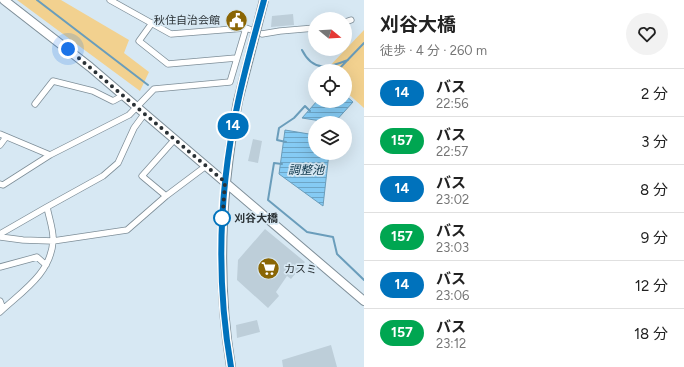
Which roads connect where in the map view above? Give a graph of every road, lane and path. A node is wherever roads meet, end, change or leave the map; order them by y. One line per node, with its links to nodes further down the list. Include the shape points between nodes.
1 (4, 0): 8 (street)
2 (110, 0): 4 (street)
3 (264, 0): 17 (street, bridge, via 238,101)
4 (152, 23): 5 (street, via 171,34); 7 (street, via 139,40 168,64)
5 (246, 28): 6 (street, via 262,34); 7 (street)
6 (308, 29)
7 (236, 58): 10 (street, via 230,82 154,89)
8 (124, 95): 9 (street, via 112,101 93,91 53,81); 10 (street)
9 (35, 104)
10 (137, 106): 11 (street); 15 (street, via 129,115)
11 (145, 113): 13 (street); 20 (street, via 134,128 118,163 103,176)
12 (3, 135): 14 (street); 15 (street)
13 (175, 139): 16 (street); 19 (street, via 142,176)
14 (0, 145)
15 (50, 155): 18 (street, via 3,185)
16 (206, 166): 17 (street); 19 (street)
17 (225, 182): 27 (street); 29 (street, via 222,278)
18 (0, 184)
19 (166, 196): 23 (street, via 127,230)
20 (47, 207): 21 (street); 23 (street)
21 (0, 234)
22 (0, 237): 23 (street)
23 (53, 241): 24 (street)
24 (46, 265): 25 (street, via 37,257); 28 (street, via 34,281)
25 (0, 267)
26 (0, 301): 28 (street)
27 (364, 301)
28 (2, 311)
29 (231, 367)

